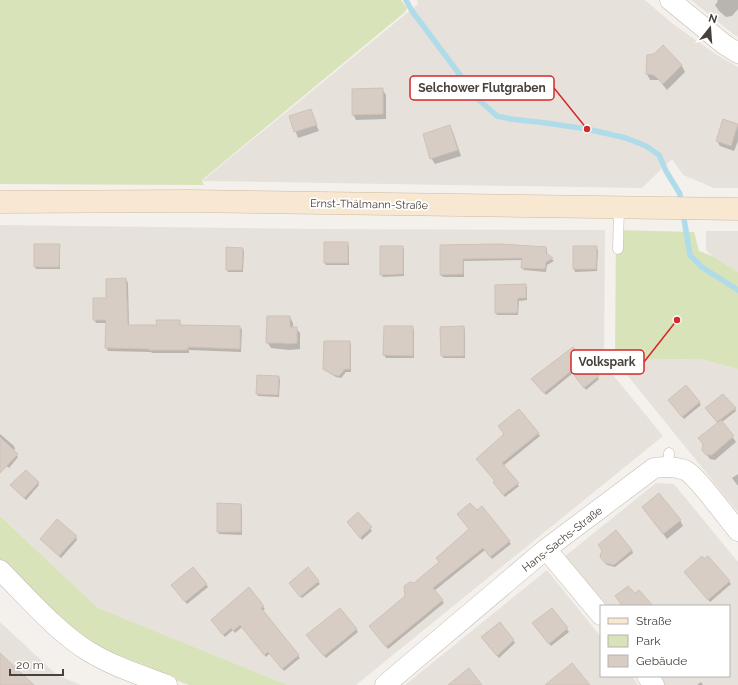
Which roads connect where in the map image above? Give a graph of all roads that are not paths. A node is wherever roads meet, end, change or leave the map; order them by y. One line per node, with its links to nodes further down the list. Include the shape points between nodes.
1 (670, 0): 2 (street)
2 (738, 53)
3 (0, 202): 4 (street, Ernst-Thälmann-Straße, via 190,201)
4 (619, 207): 5 (street, Ernst-Thälmann-Straße); 6 (lane)
5 (738, 209)
6 (618, 250)
7 (738, 531): 8 (street, Hans-Sachs-Straße, via 700,484 686,470 668,460)
8 (546, 549): 10 (street); 13 (street, Hans-Sachs-Straße)
9 (0, 570): 12 (street, via 45,616 87,650 113,664)
10 (600, 614)
11 (648, 677): 14 (street)
12 (167, 685)
13 (385, 685)
14 (654, 685)

